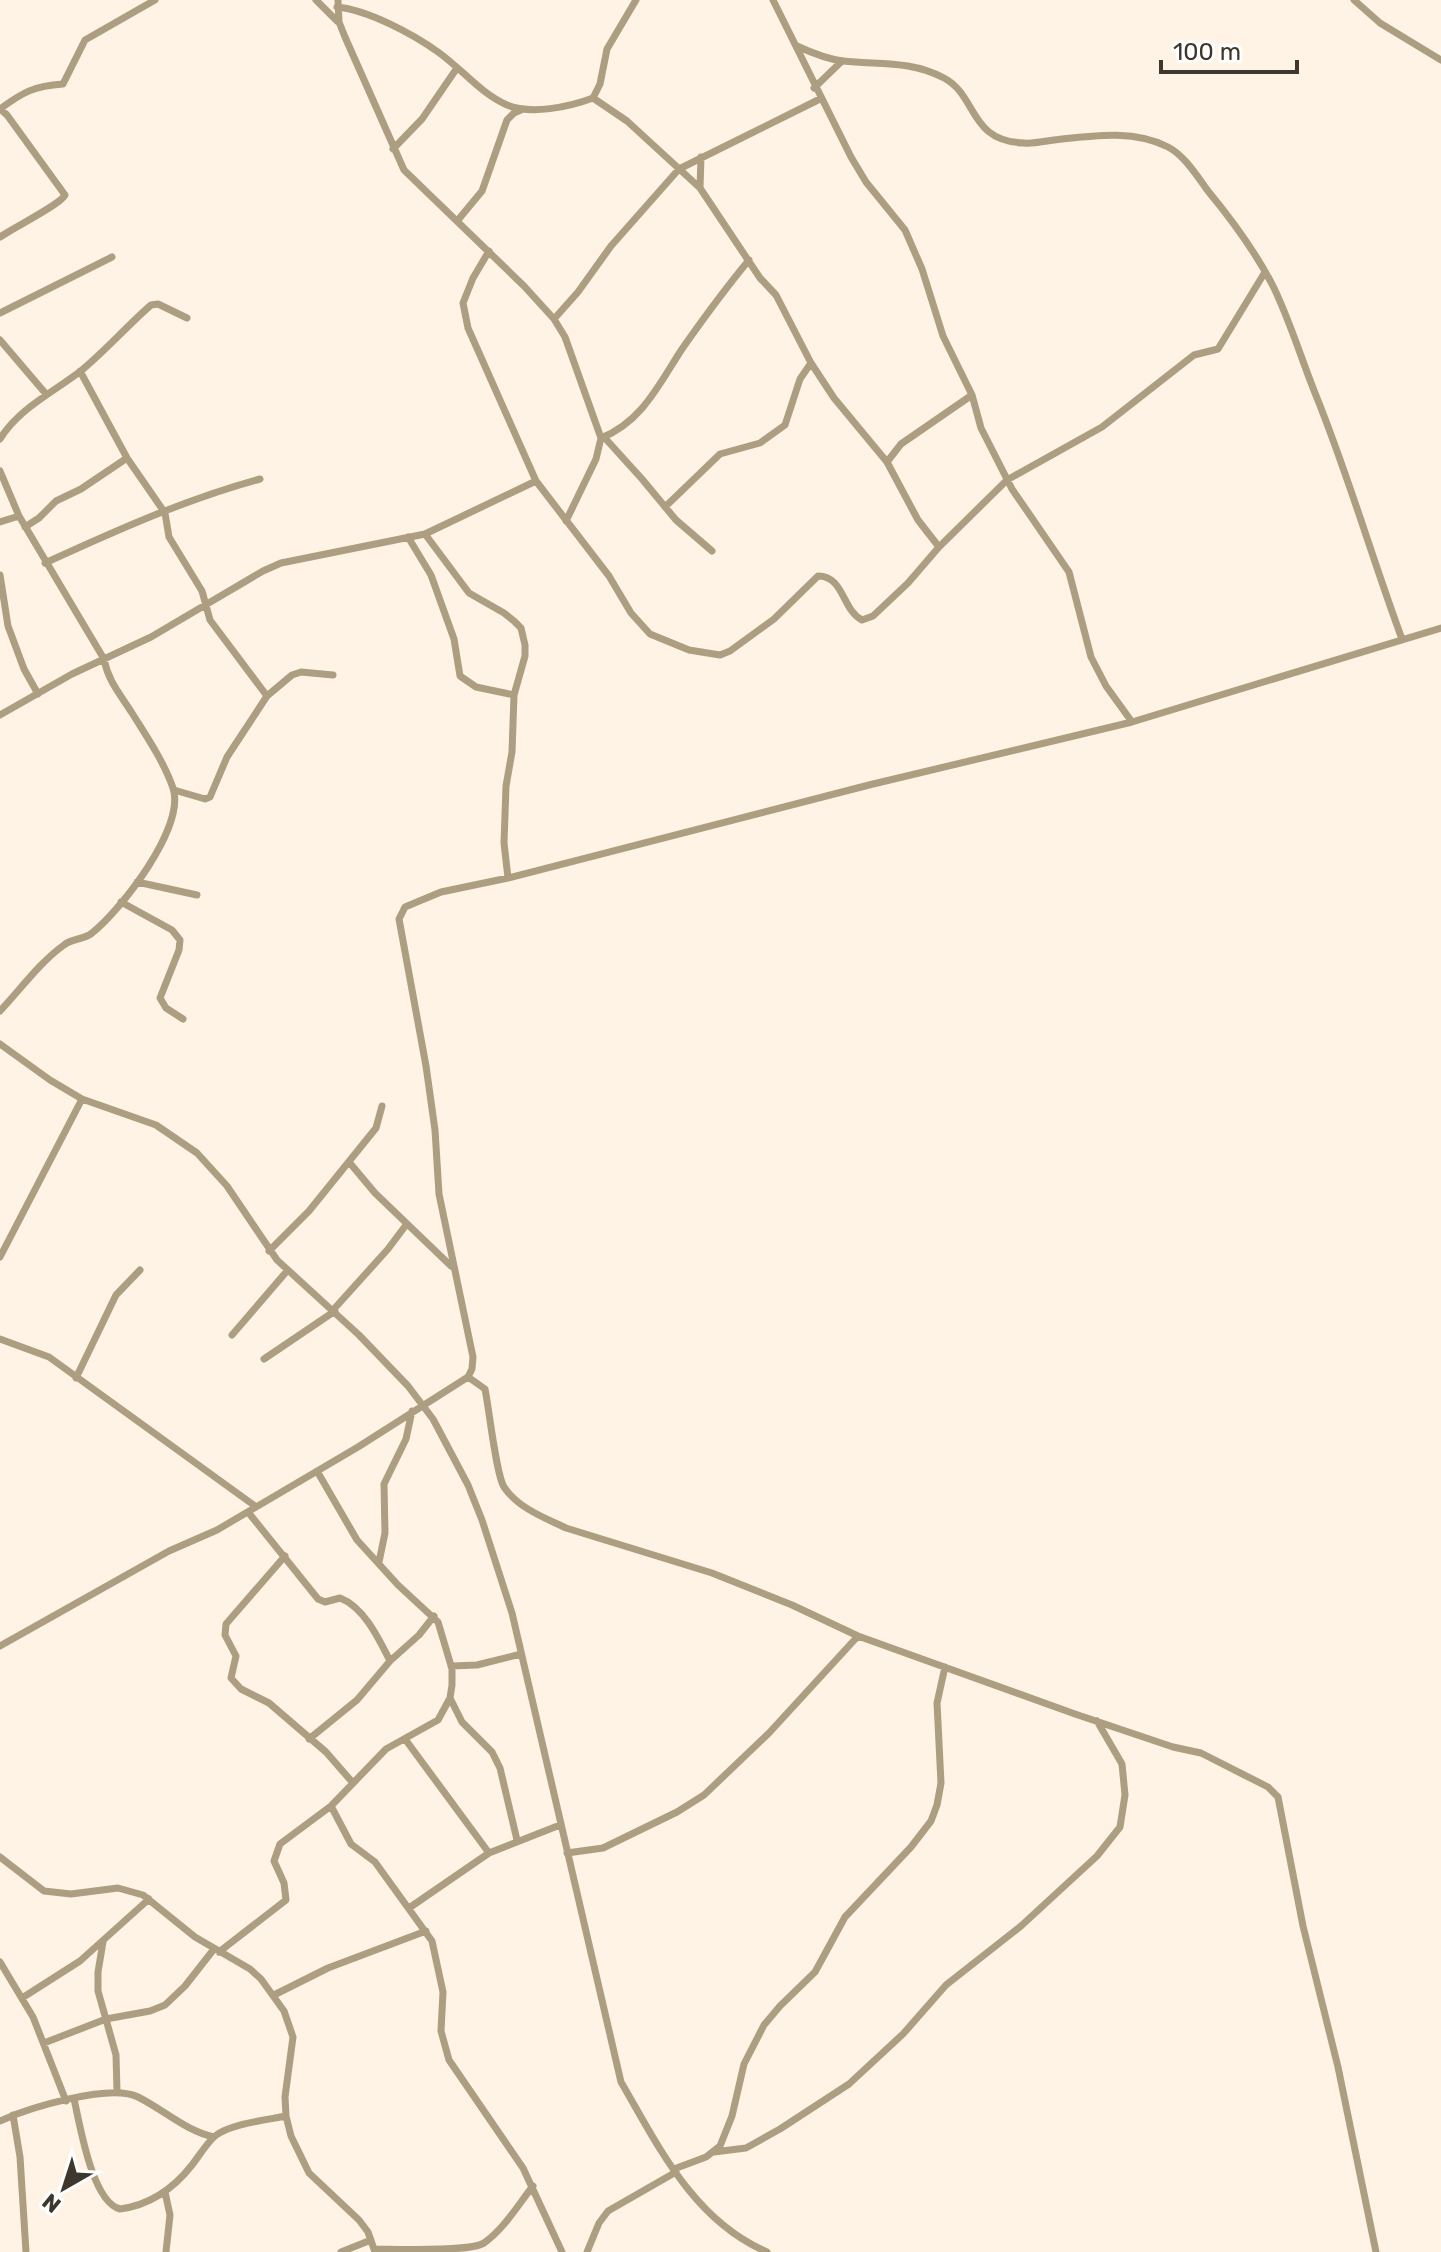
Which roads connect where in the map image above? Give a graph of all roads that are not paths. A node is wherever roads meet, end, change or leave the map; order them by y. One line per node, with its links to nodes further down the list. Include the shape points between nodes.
1 (155, 0): 15 (street, via 85,40 63,84 22,92)
2 (316, 0): 7 (street)
3 (636, 0): 13 (street, via 607,49)
4 (773, 0): 8 (street)
5 (1354, 0): 9 (street, via 1380,23)
6 (337, 4): 7 (street); 11 (street, via 368,13)
7 (339, 22): 17 (street)
8 (797, 46): 10 (street); 12 (street)
9 (1441, 60)
10 (842, 61): 12 (street); 26 (street, via 900,63 945,78 962,94 977,122 1006,139 1024,143 1119,135 1169,147 1223,210)
11 (457, 68): 16 (street, via 483,92); 17 (street, via 422,119)
12 (814, 88): 14 (street)
13 (593, 98): 16 (street, via 575,105); 19 (street, via 617,112)
14 (820, 99): 18 (street); 34 (street, via 866,182 905,230 943,336)
15 (0, 109): 22 (street, via 65,195)
16 (523, 109): 21 (street, via 507,120 491,174)
17 (393, 149): 21 (street, via 404,170)
18 (701, 157): 19 (street); 20 (street)
19 (679, 169): 20 (street); 29 (street)
20 (700, 188): 25 (street)
21 (458, 220): 23 (street)
22 (0, 237)
23 (489, 251): 29 (street); 42 (street, via 463,303 473,341)
24 (112, 257): 27 (street)
25 (749, 260): 31 (street, via 776,295); 35 (street, via 648,402 629,423)
26 (1265, 272): 41 (street, via 1218,349 1194,355 1102,427); 57 (street, via 1299,347)
27 (0, 313)
28 (187, 318): 32 (street, via 153,304)
29 (554, 319): 35 (street, via 575,360)
30 (0, 340): 33 (street)
31 (811, 363): 38 (street); 43 (street, via 785,425 760,443 720,454)
32 (80, 371): 33 (street); 37 (street)
33 (46, 394): 36 (street)
34 (972, 395): 38 (street, via 901,444); 41 (street, via 981,428)
35 (602, 437): 43 (street); 46 (street)
36 (0, 439)
37 (127, 458): 44 (street); 48 (street, via 56,501)
38 (887, 462): 51 (street)
39 (0, 471): 45 (street)
40 (260, 479): 44 (street)
41 (1007, 480): 51 (street); 64 (street, via 1069,572 1091,657)
42 (536, 481): 46 (street); 49 (street)
43 (665, 507): 52 (street)
44 (165, 513): 53 (street); 55 (street, via 169,537 195,576)
45 (19, 516): 47 (street); 48 (street)
46 (566, 521): 51 (street, via 642,627 689,650 720,655 774,619 818,576 837,585 853,616 873,616)
47 (0, 522)
48 (25, 527): 53 (street)
49 (425, 534): 50 (street); 61 (street, via 469,593 521,628 525,656)
50 (408, 537): 55 (street, via 281,563); 61 (street, via 431,575 454,639 460,676 476,687)
51 (939, 547)
52 (712, 551)
53 (45, 563): 58 (street)
54 (0, 575): 60 (street, via 8,626)
55 (205, 604): 58 (street); 62 (street, via 210,620)
56 (1441, 628): 57 (street)
57 (1402, 639): 64 (street)
58 (104, 659): 60 (street); 65 (street, via 109,679)
59 (333, 675): 62 (street, via 301,672)
60 (38, 694): 63 (street)
61 (514, 695): 66 (street, via 504,843)
62 (267, 696): 65 (street, via 227,757 210,797)
63 (0, 714)
64 (1132, 722): 66 (street)
65 (174, 790): 67 (street, via 170,826)
66 (508, 878): 79 (street, via 413,901 399,919 426,1066 437,1180)
67 (137, 882): 68 (street); 69 (street)
68 (197, 895)
69 (121, 902): 70 (street, via 90,936 62,946); 71 (street, via 178,934 179,950 160,998)
70 (0, 1011)
71 (183, 1019)
72 (0, 1044): 73 (street)
73 (82, 1099): 77 (street, via 156,1125 197,1153 233,1194); 78 (street)
74 (382, 1106): 75 (street, via 378,1125)
75 (349, 1162): 76 (street); 77 (street)
76 (406, 1225): 79 (street); 82 (street)
77 (269, 1251): 81 (street)
78 (0, 1257)
79 (453, 1268): 86 (street, via 473,1357)
80 (140, 1270): 87 (street, via 116,1295)
81 (287, 1271): 82 (street); 83 (street)
82 (334, 1310): 85 (street); 88 (street)
83 (232, 1335)
84 (0, 1339): 87 (street, via 49,1357)
85 (264, 1359)
86 (468, 1377): 88 (street); 95 (street, via 485,1389 504,1486 526,1507 566,1528 712,1573)
87 (76, 1378): 91 (street)
88 (423, 1404): 89 (street); 97 (street, via 482,1520)
89 (412, 1411): 90 (street); 93 (street, via 406,1439 384,1484 385,1533)
90 (317, 1471): 91 (street); 93 (street, via 348,1527)
91 (252, 1509): 92 (street); 96 (street)
92 (285, 1556): 98 (street, via 321,1601 340,1598 355,1608); 103 (street, via 226,1624 225,1635 236,1656 231,1678)
93 (379, 1562): 94 (street)
94 (434, 1616): 98 (street); 99 (street)
95 (858, 1636): 100 (street); 110 (street, via 704,1795 603,1848)
96 (0, 1646)
97 (521, 1654): 99 (street); 107 (street)
98 (390, 1661): 103 (street, via 357,1700)
99 (451, 1666): 101 (street)
100 (945, 1667): 102 (street); 128 (street, via 937,1703 941,1783 931,1821 845,1917 815,1972 764,2025 744,2064 724,2139)
101 (450, 1698): 104 (street, via 438,1720); 108 (street, via 462,1722 492,1752 500,1768)
102 (1097, 1721): 128 (street, via 1122,1764 1125,1795 1120,1827 1097,1856 946,1985 849,2084 746,2148); 140 (street, via 1201,1753 1278,1797)
103 (309, 1739): 105 (street)
104 (405, 1739): 105 (street, via 386,1749); 109 (street)
105 (353, 1783): 106 (street)
106 (331, 1806): 113 (street, via 351,1844 370,1856); 116 (street, via 275,1852 287,1896 283,1904)
107 (560, 1825): 108 (street); 110 (street)
108 (517, 1840): 109 (street)
109 (489, 1853): 113 (street)
110 (567, 1853): 129 (street, via 621,2082)
111 (0, 1857): 112 (street, via 44,1891 71,1894 118,1888)
112 (149, 1899): 115 (street); 116 (street)
113 (409, 1908): 114 (street)
114 (426, 1931): 118 (street); 130 (street, via 443,1992 441,2031 449,2060)
115 (103, 1942): 119 (street); 120 (street, via 98,1991)
116 (216, 1950): 118 (street, via 250,1969); 120 (street, via 165,2005)
117 (0, 1962): 119 (street)
118 (274, 1995): 125 (street, via 293,2037)
119 (22, 1998): 121 (street)
120 (106, 2019): 121 (street); 122 (street, via 116,2055)
121 (44, 2043): 123 (street)
122 (117, 2091): 123 (street); 127 (street)
123 (70, 2100): 124 (street); 131 (street, via 109,2204 130,2208)
124 (13, 2115): 126 (street); 134 (street)
125 (286, 2116): 127 (street); 132 (street, via 309,2173 359,2220)
126 (0, 2121)
127 (214, 2137): 131 (street)
128 (714, 2152): 129 (street)
129 (675, 2171): 138 (street, via 608,2211); 139 (street, via 707,2212)
130 (533, 2186): 133 (street, via 482,2245); 137 (street)
131 (165, 2192): 135 (street, via 170,2215)
132 (371, 2240): 133 (street); 136 (street)
133 (374, 2250)
134 (26, 2252)
135 (166, 2252)
136 (341, 2252)
137 (562, 2252)
138 (587, 2252)
139 (767, 2252)
140 (1376, 2252)

